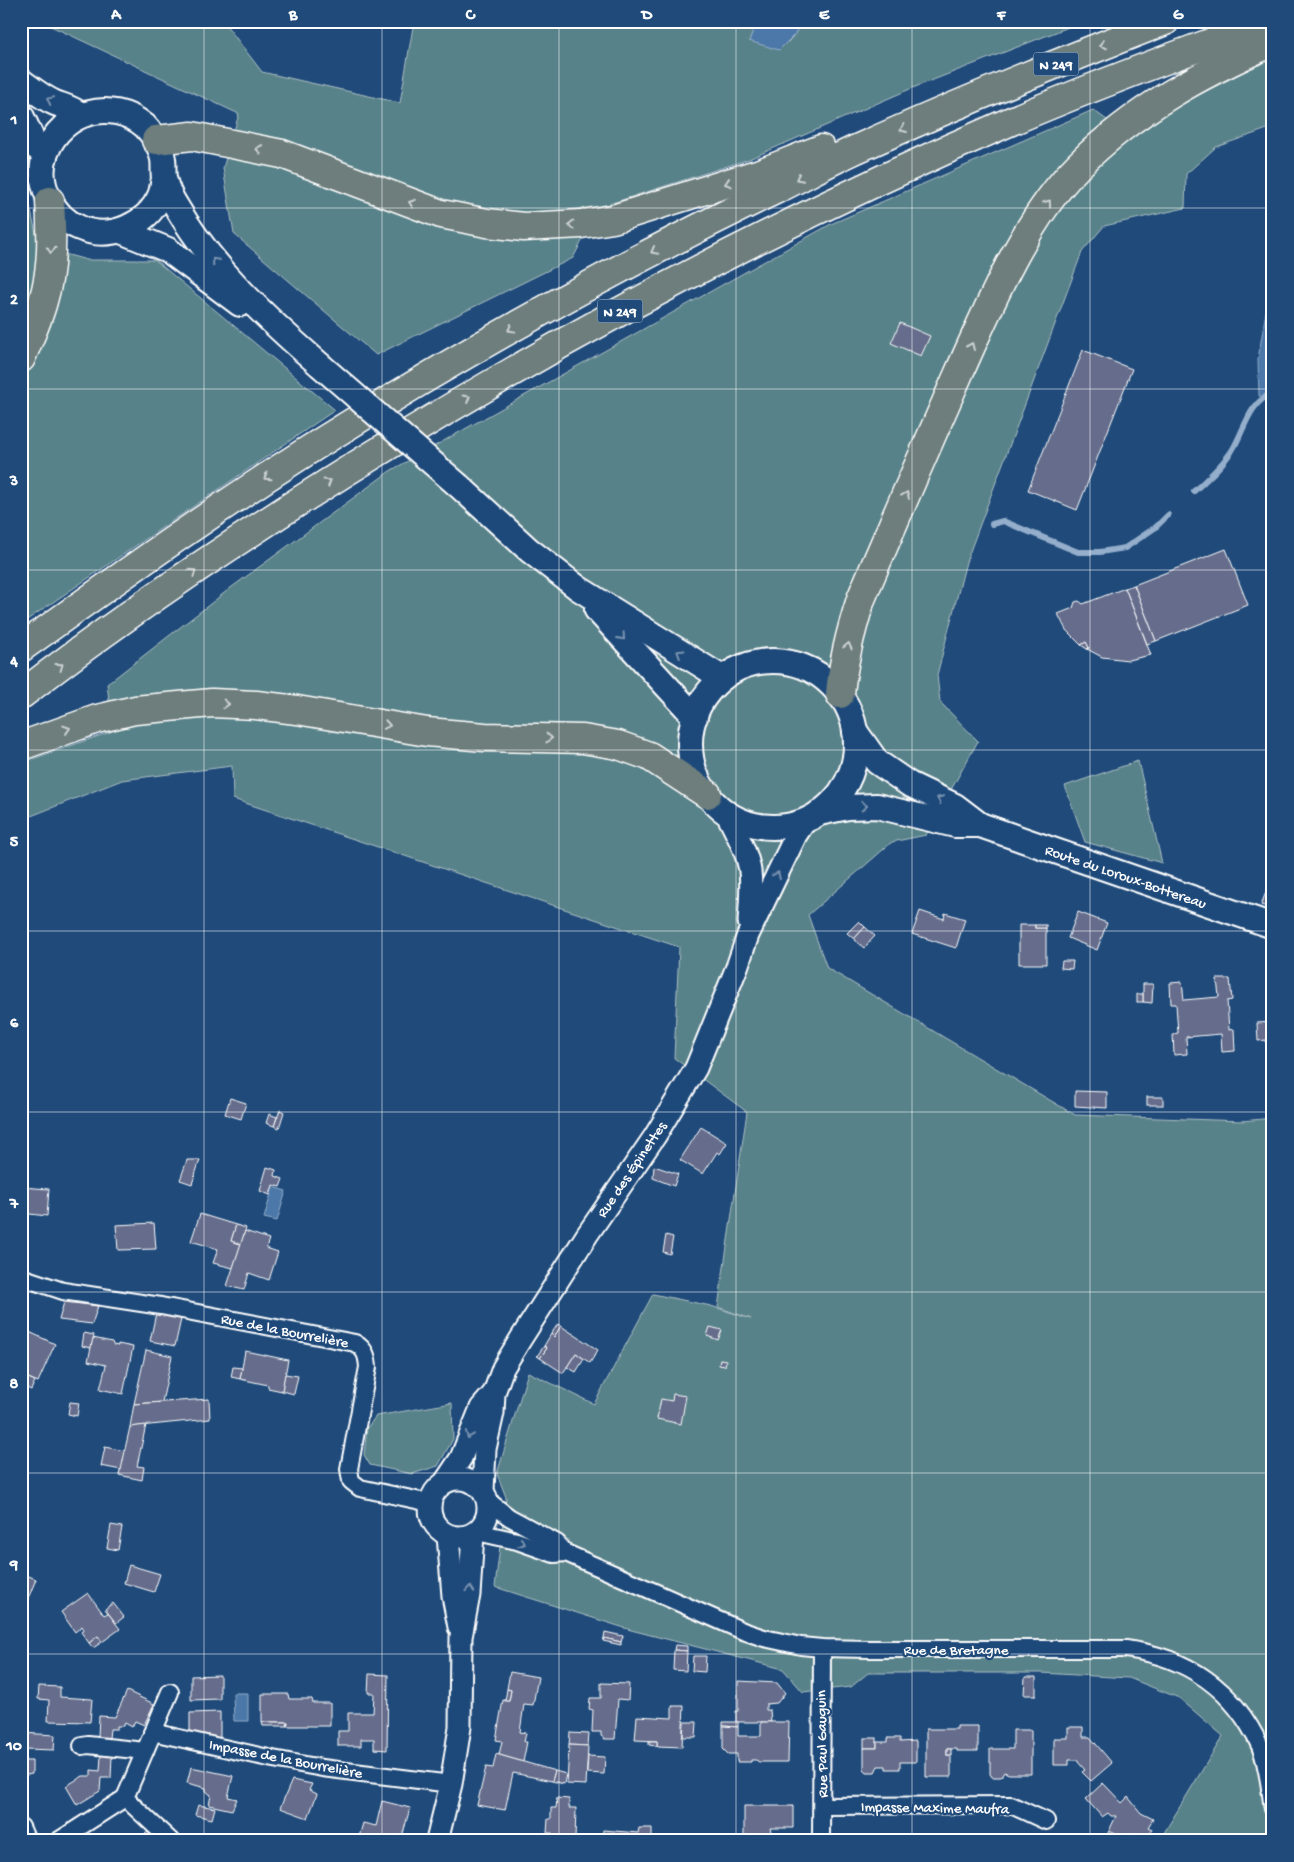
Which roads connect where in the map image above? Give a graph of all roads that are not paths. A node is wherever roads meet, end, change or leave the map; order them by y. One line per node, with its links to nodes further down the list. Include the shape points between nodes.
1 (1165, 21): 8 (highway, N 249, one-way to 8)
2 (1270, 21): 19 (highway, N 249, one-way to 2, via 305,496 465,398 599,322 748,244 953,147 1096,87)
3 (1273, 42): 18 (highway, one-way to 3, via 842,671 861,599 986,312 1017,251 1047,203 1078,166 1124,125 1201,76)
4 (21, 81): 6 (main road, one-way to 4, via 70,107 56,104)
5 (21, 115): 9 (main road, via 36,146)
6 (81, 115): 7 (main road, via 98,111 123,114 145,127); 9 (main road, via 65,124)
7 (156, 140): 8 (highway, one-way to 7, via 823,149 760,173 613,219 524,227 441,214 282,154 192,136); 10 (main road, via 163,158)
8 (858, 148): 16 (highway, N 249, one-way to 16, via 592,284 348,425 158,550)
9 (45, 154): 11 (main road, via 42,170)
10 (164, 178): 12 (main road, via 160,196 151,211); 13 (main road, one-way to 10, via 199,243 174,204)
11 (50, 201): 12 (main road, via 63,217 80,228 100,233); 14 (highway, one-way to 14, via 52,234 47,282)
12 (121, 231): 13 (main road, via 168,250)
13 (285, 334): 15 (main road, bridge, via 529,550)
14 (21, 358)
15 (578, 588): 17 (main road, one-way to 15); 20 (main road, one-way to 20)
16 (21, 648)
17 (722, 678): 18 (main road, via 751,664 788,662 822,677); 20 (main road, via 708,693)
18 (840, 694): 21 (main road)
19 (21, 695)
20 (695, 717): 23 (main road, via 691,754 697,777)
21 (855, 731): 24 (main road, via 849,776 835,799); 25 (main road, Route du Loroux-Bottereau, one-way to 21, via 955,806 909,784 877,762)
22 (21, 746): 23 (highway, one-way to 23, via 96,719 135,710 212,703 256,705 427,732 583,739 618,744 649,756)
23 (717, 803): 24 (main road, via 750,823 771,827); 27 (street, Rue des Épinettes, via 741,844 749,869)
24 (811, 817): 25 (main road, Route du Loroux-Bottereau, one-way to 25, via 848,807 877,806 955,825); 27 (street, Rue des Épinettes, one-way to 24, via 796,835)
25 (980, 825): 26 (main road, Route du Loroux-Bottereau)
26 (1273, 926)
27 (748, 935): 29 (street, Rue des Épinettes, via 696,1068 656,1136 539,1309 504,1368)
28 (21, 1277): 32 (street, Rue de la Bourrelière, via 63,1292 160,1306 355,1343 367,1355 368,1367 349,1469 351,1481 360,1488)
29 (494, 1393): 30 (street, Rue des Épinettes, one-way to 30, via 481,1408 461,1458); 31 (street, Rue des Épinettes, via 485,1449)
30 (445, 1482): 31 (street, via 466,1480 478,1486); 32 (street, via 433,1495)
31 (485, 1496): 33 (street, via 487,1518); 35 (street, Rue de Bretagne, via 509,1517 557,1543)
32 (430, 1504): 34 (street, via 432,1519)
33 (475, 1533): 34 (street, via 461,1538); 35 (street, Rue de Bretagne, one-way to 35, via 517,1541 554,1554); 36 (street, one-way to 33)
34 (448, 1536): 36 (street, via 453,1596)
35 (566, 1553): 37 (street, Rue de Bretagne, via 743,1631)
36 (461, 1636): 42 (street, via 460,1727)
37 (822, 1648): 44 (street, Rue Paul Gauguin); 45 (street, Rue de Bretagne, via 1126,1649 1167,1658 1211,1682 1246,1720 1260,1747)
38 (170, 1692): 39 (street)
39 (152, 1732): 41 (street); 42 (street, Impasse de la Bourrelière, via 322,1768)
40 (82, 1746): 41 (street)
41 (145, 1751): 43 (street)
42 (451, 1784): 51 (street)
43 (126, 1798): 49 (street); 50 (street)
44 (822, 1806): 46 (street, Impasse Maxime Maufra, via 1011,1805); 52 (street, Rue Paul Gauguin)
45 (1273, 1809)
46 (1046, 1821)
47 (21, 1827): 48 (street)
48 (27, 1841)
49 (58, 1841)
50 (170, 1841)
51 (437, 1841)
52 (822, 1841)

